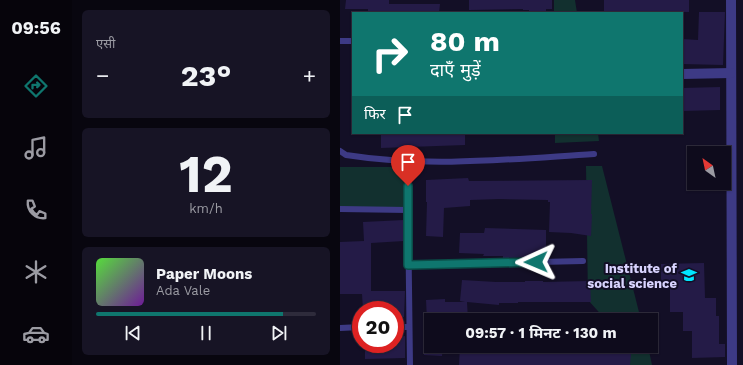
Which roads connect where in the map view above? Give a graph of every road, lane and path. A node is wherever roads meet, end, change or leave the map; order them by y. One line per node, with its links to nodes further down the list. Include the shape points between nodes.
1 (731, 0): 4 (street)
2 (340, 41): 3 (lane)
3 (352, 41)
4 (731, 73): 5 (street); 18 (street)
5 (683, 74)
6 (340, 151): 8 (lane, via 346,155)
7 (594, 154): 8 (lane, via 467,162)
8 (409, 161): 10 (lane)
9 (340, 209): 10 (lane)
10 (408, 210): 12 (lane)
11 (583, 261): 12 (lane)
12 (408, 265): 14 (lane)
13 (404, 327): 14 (lane)
14 (408, 327): 17 (lane)
15 (340, 328): 16 (lane)
16 (352, 328)
17 (410, 365)
18 (732, 365)

